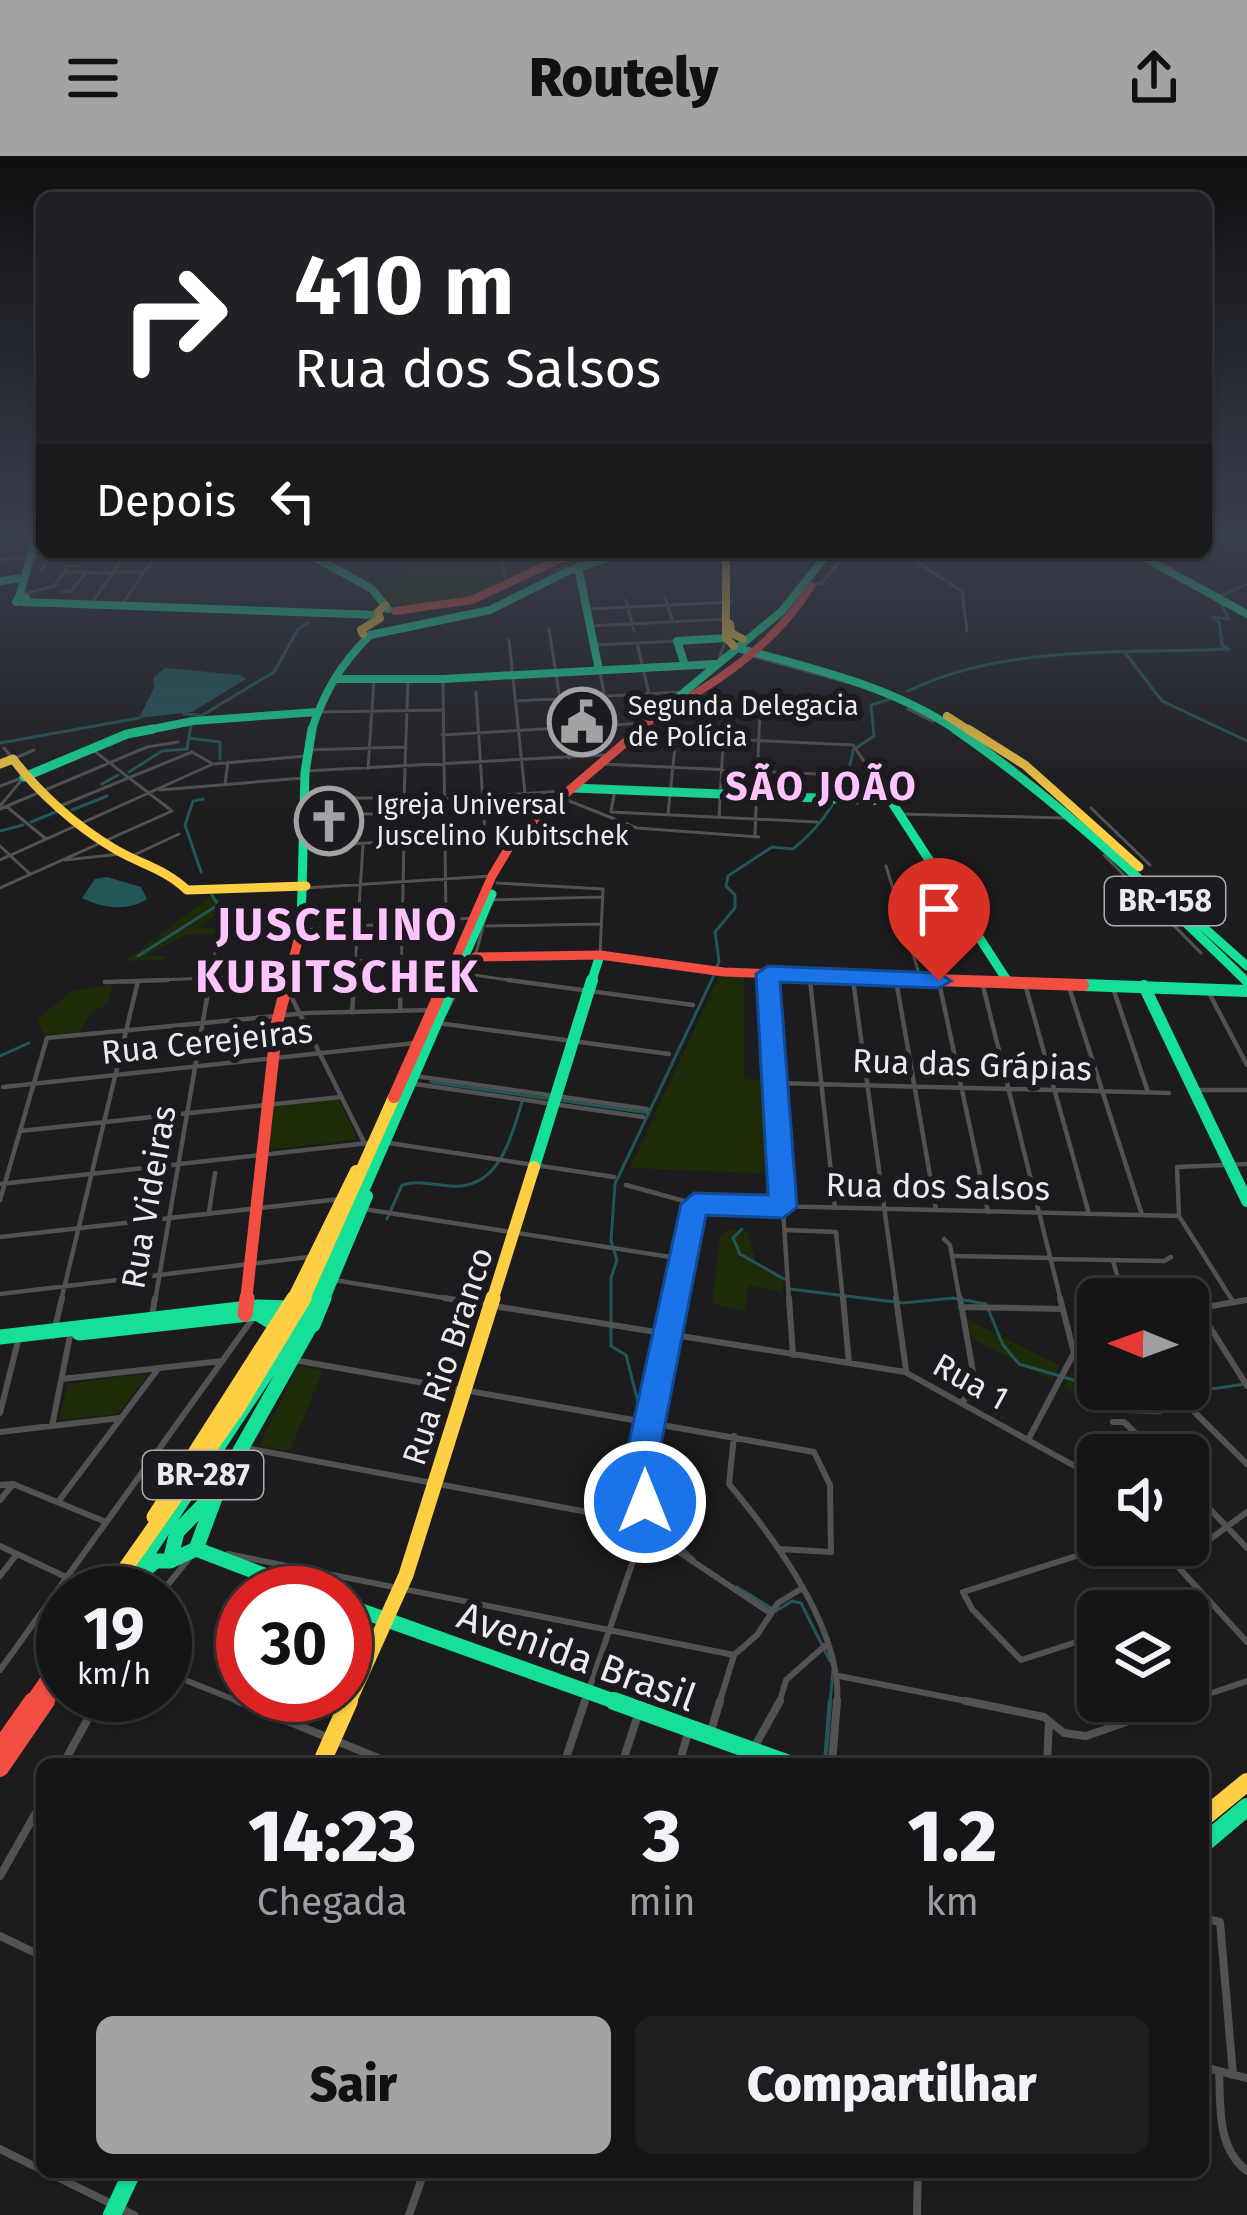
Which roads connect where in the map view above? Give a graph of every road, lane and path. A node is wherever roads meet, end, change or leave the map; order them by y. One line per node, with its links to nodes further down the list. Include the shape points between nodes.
1 (373, 629): 18 (main road)
2 (549, 629): 16 (street)
3 (591, 629): 10 (main road)
4 (731, 629): 11 (main road)
5 (734, 629): 11 (main road)
6 (763, 629): 11 (main road)
7 (509, 640): 17 (street)
8 (677, 640): 9 (street); 11 (main road); 13 (main road)
9 (637, 643): 10 (street); 14 (street)
10 (594, 645): 15 (main road)
11 (746, 645): 12 (main road, BR-287); 27 (main road, BR-287); 52 (main road, BR-158, via 913,704); 52 (main road, BR-158, via 911,699)
12 (717, 662): 13 (main road); 27 (main road, BR-287)
13 (685, 665): 14 (main road)
14 (643, 668): 15 (main road); 23 (street)
15 (599, 670): 16 (main road); 24 (street)
16 (556, 672): 17 (main road); 25 (street)
17 (512, 675): 21 (main road); 26 (street)
18 (336, 679): 19 (main road); 34 (main road)
19 (374, 679): 20 (main road); 32 (street)
20 (408, 679): 21 (main road); 33 (street)
21 (442, 679): 30 (street)
22 (476, 692): 39 (street)
23 (649, 694): 24 (street); 27 (street)
24 (605, 697): 25 (street); 35 (street)
25 (560, 699): 26 (street); 36 (street)
26 (515, 701): 38 (street)
27 (675, 701): 28 (street); 37 (main road, BR-287)
28 (725, 707): 29 (street); 42 (street)
29 (760, 708): 31 (street); 43 (street)
30 (442, 710): 33 (street); 40 (street)
31 (850, 710)
32 (372, 711): 33 (street); 34 (street); 47 (street)
33 (407, 711): 45 (street)
34 (317, 712): 46 (main road, via 193,721); 57 (main road)
35 (610, 725): 36 (street); 37 (street)
36 (565, 727): 38 (street); 50 (street)
37 (642, 729): 41 (street); 51 (main road, BR-287)
38 (518, 730): 39 (street); 53 (street)
39 (478, 733): 40 (street); 58 (street)
40 (442, 735): 59 (street)
41 (676, 736): 42 (street); 61 (street)
42 (723, 739): 43 (street); 63 (street)
43 (760, 740): 64 (street); 81 (street, via 853,746)
44 (178, 742): 55 (street)
45 (406, 747): 47 (street); 60 (street)
46 (91, 748): 55 (street); 66 (main road)
47 (370, 748): 57 (street); 62 (street)
48 (34, 751): 49 (street)
49 (6, 757): 66 (main road)
50 (569, 758): 51 (street); 53 (street)
51 (604, 760): 61 (street); 73 (main road, BR-287)
52 (1011, 760): 89 (main road, BR-158); 92 (main road, BR-158)
53 (521, 761): 58 (street); 75 (street)
54 (228, 762): 56 (street); 57 (street); 68 (street)
55 (109, 763): 67 (street); 71 (street)
56 (213, 764): 67 (street, via 191,752); 72 (street)
57 (305, 764): 62 (street); 68 (street); 79 (main road)
58 (480, 764): 59 (street); 77 (street)
59 (443, 766): 60 (street); 80 (street)
60 (405, 767): 62 (street); 79 (street, via 404,798)
61 (673, 768): 63 (street); 74 (street)
62 (368, 769)
63 (722, 770): 64 (street); 76 (street)
64 (760, 772): 65 (street); 78 (street)
65 (840, 775)
66 (24, 776): 69 (street); 71 (main road); 83 (street)
67 (130, 778): 72 (street); 82 (street)
68 (225, 784): 72 (street)
69 (0, 786)
70 (615, 790): 73 (main road); 74 (main road); 88 (street)
71 (42, 791): 82 (main road); 83 (street)
72 (154, 792): 94 (street); 101 (street, via 172,811)
73 (566, 792): 75 (street); 88 (street); 96 (main road, BR-287); 115 (main road, BR-287)
74 (670, 792): 76 (main road); 87 (street)
75 (525, 794): 77 (street)
76 (720, 794): 78 (main road); 90 (street)
77 (482, 796): 80 (street); 98 (street)
78 (759, 796): 81 (main road); 91 (street)
79 (304, 798): 84 (main road)
80 (444, 799): 99 (street)
81 (891, 801): 86 (main road)
82 (60, 806): 94 (main road)
83 (2, 807): 100 (street)
84 (304, 814): 85 (street); 105 (main road)
85 (421, 814)
86 (899, 814): 92 (street); 149 (main road)
87 (668, 815): 88 (street); 90 (street)
88 (612, 816): 91 (street, via 637,827 757,836); 95 (street)
89 (1096, 816): 92 (main road); 112 (main road, BR-158, via 1132,853)
90 (719, 817): 91 (street)
91 (759, 819): 93 (street)
92 (1073, 821): 112 (main road, BR-158)
93 (817, 822)
94 (83, 823): 100 (street); 101 (main road)
95 (611, 829)
96 (519, 833): 98 (street); 115 (main road, BR-287)
97 (178, 834): 107 (street)
98 (485, 835): 99 (street)
99 (445, 838): 102 (street); 114 (street)
100 (46, 839): 106 (street)
101 (104, 840): 107 (main road); 110 (street)
102 (404, 840): 103 (street); 116 (street)
103 (363, 843): 105 (street); 117 (street)
104 (0, 846): 106 (street)
105 (306, 847): 118 (main road)
106 (10, 855): 109 (street); 113 (street)
107 (128, 855): 110 (street); 118 (main road, via 166,867 192,891)
108 (1104, 855): 112 (street)
109 (0, 860)
110 (60, 860): 113 (street)
111 (886, 866): 144 (street)
112 (1134, 872): 121 (main road, BR-158); 136 (main road, BR-158)
113 (30, 874): 119 (street)
114 (445, 879): 115 (street); 116 (street); 123 (street)
115 (494, 879): 120 (street, via 603,889); 122 (main road, BR-287); 124 (main road, BR-287)
116 (403, 882): 117 (street); 125 (street)
117 (360, 884): 118 (street); 127 (street)
118 (306, 887): 128 (main road)
119 (0, 888)
120 (602, 897): 122 (street); 126 (street)
121 (1159, 903): 130 (street); 154 (main road, BR-158)
122 (487, 904): 124 (street); 164 (main road, BR-287)
123 (446, 920): 124 (street); 125 (street)
124 (479, 922): 126 (street); 133 (street); 159 (main road, BR-287)
125 (402, 923): 127 (street); 134 (street)
126 (601, 924): 131 (street)
127 (358, 927): 128 (street); 135 (street)
128 (302, 930): 139 (main road)
129 (218, 936): 142 (street, Rua Videiras)
130 (1201, 953)
131 (600, 955): 133 (main road); 138 (main road); 156 (main road, Rua Rio Branco)
132 (445, 958): 134 (street)
133 (475, 958): 137 (street)
134 (401, 960): 135 (street); 158 (street)
135 (356, 961): 139 (street); 160 (street)
136 (1247, 966)
137 (467, 974): 156 (street); 164 (street)
138 (768, 974): 140 (main road); 176 (street)
139 (291, 975): 142 (street); 161 (street); 162 (main road)
140 (809, 975): 141 (main road); 177 (street)
141 (853, 977): 143 (main road); 178 (street)
142 (210, 978): 145 (street); 163 (street, Rua Videiras)
143 (896, 979): 144 (main road); 179 (street)
144 (922, 980): 146 (main road)
145 (138, 981): 147 (street); 165 (street)
146 (939, 981): 148 (main road); 181 (street)
147 (106, 982)
148 (982, 982): 149 (main road); 182 (street)
149 (1009, 983): 150 (main road)
150 (1025, 984): 151 (main road); 183 (street)
151 (1068, 985): 152 (main road); 186 (street)
152 (1112, 986): 153 (main road); 187 (street)
153 (1144, 986): 155 (main road); 184 (main road)
154 (1247, 986): 155 (main road)
155 (1206, 987): 171 (street)
156 (590, 991): 157 (street); 166 (main road, Rua Rio Branco)
157 (693, 1005)
158 (400, 1010): 159 (street); 160 (street)
159 (430, 1010): 167 (main road, BR-287)
160 (352, 1013): 161 (street)
161 (298, 1014): 162 (street); 168 (street)
162 (278, 1016): 163 (street); 170 (main road)
163 (202, 1024): 165 (street); 172 (street, Rua Videiras)
164 (436, 1026): 166 (street); 174 (main road, BR-287)
165 (126, 1031): 173 (street); 175 (street, via 47,1038)
166 (574, 1042): 169 (street); 190 (main road, Rua Rio Branco)
167 (417, 1043): 168 (street, Rua Cerejeiras); 196 (main road, BR-287)
168 (318, 1054): 170 (street, Rua Cerejeiras); 189 (street)
169 (669, 1054)
170 (272, 1058): 172 (street, Rua Cerejeiras); 191 (main road)
171 (1247, 1065)
172 (195, 1066): 173 (street, Rua Cerejeiras); 193 (street, Rua Videiras)
173 (116, 1076): 175 (street, Rua Cerejeiras); 194 (street)
174 (410, 1079): 190 (street); 196 (main road, BR-287)
175 (34, 1083): 180 (street, Rua Cerejeiras); 195 (street)
176 (775, 1083): 177 (street, Rua das Grápias); 213 (street)
177 (821, 1084): 178 (street, Rua das Grápias); 214 (street)
178 (868, 1085): 179 (street, Rua das Grápias); 216 (street)
179 (914, 1086): 181 (street, Rua das Grápias); 217 (street)
180 (3, 1087)
181 (962, 1088): 182 (street, Rua das Grápias); 218 (street)
182 (1008, 1089): 183 (street, Rua das Grápias); 220 (street)
183 (1054, 1090): 186 (street, Rua das Grápias); 221 (street)
184 (1195, 1090): 185 (street); 201 (main road)
185 (1247, 1090)
186 (1102, 1091): 187 (street, Rua das Grápias); 222 (street)
187 (1148, 1093): 188 (street, Rua das Grápias)
188 (1169, 1093)
189 (340, 1096): 191 (street); 196 (street)
190 (555, 1100): 192 (street); 200 (main road, Rua Rio Branco)
191 (267, 1105): 193 (street); 197 (main road)
192 (645, 1113)
193 (187, 1114): 194 (street); 198 (street, Rua Videiras)
194 (104, 1122): 195 (street); 203 (street)
195 (20, 1131): 206 (street)
196 (374, 1143): 197 (street); 199 (main road, BR-287); 200 (street)
197 (262, 1154): 198 (street); 212 (main road)
198 (178, 1163): 203 (street); 224 (street, Rua Videiras)
199 (370, 1163): 208 (main road, BR-287); 215 (main road, BR-287); 247 (main road, BR-287)
200 (535, 1165): 205 (street); 227 (main road, Rua Rio Branco)
201 (1230, 1165): 202 (street); 210 (main road); 223 (street, via 1177,1167)
202 (1247, 1165)
203 (92, 1173): 206 (street); 225 (street)
204 (215, 1173): 219 (street)
205 (614, 1177)
206 (3, 1184): 209 (street)
207 (626, 1185): 211 (street, Rua dos Salsos)
208 (340, 1199): 212 (street); 232 (main road, BR-287)
209 (0, 1200)
210 (1247, 1201)
211 (694, 1204): 213 (street, Rua dos Salsos); 233 (street)
212 (256, 1207): 219 (street); 236 (main road)
213 (783, 1207): 214 (street, Rua dos Salsos); 226 (street)
214 (835, 1208): 216 (street, Rua dos Salsos)
215 (364, 1209): 227 (street); 239 (main road, BR-287)
216 (885, 1209): 217 (street, Rua dos Salsos); 264 (street)
217 (936, 1210): 218 (street, Rua dos Salsos)
218 (988, 1211): 220 (street, Rua dos Salsos)
219 (209, 1212): 224 (street)
220 (1039, 1213): 221 (street, Rua dos Salsos); 234 (street)
221 (1089, 1214): 222 (street, Rua dos Salsos)
222 (1142, 1215): 223 (street, Rua dos Salsos)
223 (1180, 1216): 242 (street)
224 (169, 1217): 225 (street); 237 (street, Rua Videiras)
225 (79, 1228): 228 (street); 240 (street)
226 (785, 1229): 260 (street); 262 (street, via 836,1232)
227 (514, 1233): 233 (street); 245 (main road, Rua Rio Branco)
228 (0, 1238)
229 (944, 1239): 230 (street)
230 (952, 1256): 234 (street); 246 (street)
231 (1171, 1257): 235 (street)
232 (315, 1258): 236 (street); 247 (main road, BR-287)
233 (683, 1259): 256 (street)
234 (1051, 1259): 235 (street); 248 (street)
235 (1113, 1261): 238 (street)
236 (250, 1264): 237 (street); 249 (main road)
237 (159, 1274): 240 (street); 250 (street, Rua Videiras)
238 (1118, 1278)
239 (334, 1280): 245 (street, Rua 1); 254 (main road, BR-287)
240 (65, 1286): 241 (street); 255 (street)
241 (0, 1294)
242 (1232, 1300): 243 (street); 244 (street)
243 (1247, 1300)
244 (1209, 1305)
245 (491, 1306): 256 (street, Rua 1); 267 (main road, Rua Rio Branco)
246 (961, 1306): 248 (street); 268 (street, via 975,1383)
247 (300, 1307): 249 (main road); 252 (main road, BR-287); 254 (main road); 259 (main road, BR-287)
248 (1064, 1310): 278 (street, via 1074,1353)
249 (251, 1311): 250 (main road); 252 (main road); 261 (street)
250 (151, 1322): 253 (main road)
251 (1209, 1325): 266 (street)
252 (277, 1326): 259 (main road); 294 (main road, BR-287, via 169,1488)
253 (71, 1331): 255 (main road); 265 (street)
254 (310, 1332): 259 (main road, BR-287)
255 (54, 1333): 257 (main road)
256 (665, 1335): 260 (street, Rua 1); 272 (street)
257 (19, 1337): 258 (main road); 270 (street)
258 (0, 1339)
259 (286, 1353): 267 (street); 279 (main road); 294 (main road, BR-287); 307 (main road, BR-287)
260 (793, 1354): 262 (street, Rua 1)
261 (222, 1361): 263 (street); 290 (street)
262 (849, 1363): 264 (street, Rua 1)
263 (158, 1369): 265 (street); 271 (street)
264 (905, 1372): 268 (street, Rua 1)
265 (62, 1379): 274 (street)
266 (1247, 1386)
267 (464, 1390): 272 (street); 282 (main road, Rua Rio Branco)
268 (962, 1402): 278 (street, Rua 1)
269 (1192, 1410): 280 (street)
270 (0, 1413)
271 (120, 1418): 274 (street); 287 (street)
272 (649, 1421): 277 (street); 291 (street, via 639,1470)
273 (1113, 1423): 276 (street)
274 (52, 1426): 275 (street)
275 (0, 1432)
276 (1136, 1434)
277 (734, 1436): 299 (street, via 729,1484); 299 (street, via 822,1459 834,1505 831,1552)
278 (1028, 1440): 281 (street, Rua 1)
279 (242, 1448): 282 (street); 285 (main road)
280 (1247, 1464)
281 (1077, 1467)
282 (435, 1483): 291 (street); 318 (main road, Rua Rio Branco)
283 (13, 1484): 284 (street); 286 (street); 287 (street)
284 (0, 1485)
285 (218, 1490): 293 (main road); 297 (main road)
286 (0, 1500)
287 (58, 1502): 290 (street)
288 (1209, 1508): 292 (street)
289 (1247, 1513): 292 (street)
290 (106, 1522): 305 (street)
291 (646, 1523): 320 (street); 324 (street)
292 (1227, 1527): 295 (street); 298 (street)
293 (183, 1529): 297 (main road); 303 (main road, via 168,1542)
294 (147, 1537): 306 (main road, BR-287)
295 (1209, 1540)
296 (0, 1546): 300 (street)
297 (195, 1547): 302 (main road); 303 (main road); 310 (street)
298 (1247, 1548)
299 (780, 1549): 316 (street)
300 (17, 1554): 304 (street); 314 (street)
301 (1077, 1556): 326 (street, via 962,1592 1021,1660)
302 (219, 1560): 311 (main road); 312 (street, via 228,1554)
303 (170, 1561): 308 (main road); 309 (street)
304 (43, 1566)
305 (75, 1566)
306 (127, 1566)
307 (140, 1566)
308 (147, 1566)
309 (170, 1566)
310 (180, 1566)
311 (236, 1566)
312 (282, 1566)
313 (1178, 1566): 317 (street)
314 (0, 1576)
315 (372, 1585): 318 (street)
316 (801, 1589): 320 (street); 325 (street)
317 (1200, 1590)
318 (400, 1591): 323 (main road, Rua Rio Branco); 324 (street)
319 (1209, 1600): 327 (street)
320 (770, 1613): 328 (street)
321 (372, 1615): 323 (main road, Avenida Brasil)
322 (36, 1620): 329 (street)
323 (387, 1620): 333 (main road, Avenida Brasil); 341 (main road, Rua Rio Branco)
324 (610, 1627): 328 (street); 333 (street)
325 (828, 1642): 330 (street); 343 (street, via 786,1680)
326 (1077, 1642)
327 (1247, 1642)
328 (734, 1655): 340 (street)
329 (0, 1670)
330 (839, 1676): 337 (street); 351 (street)
331 (1247, 1681): 337 (street, via 1085,1736)
332 (192, 1683): 341 (street)
333 (588, 1691): 335 (main road, Avenida Brasil); 347 (street)
334 (36, 1697): 342 (main road)
335 (639, 1709): 339 (main road, Avenida Brasil); 348 (street)
336 (36, 1715): 353 (main road)
337 (1048, 1721): 352 (street)
338 (87, 1722): 344 (street)
339 (689, 1728): 340 (main road, Avenida Brasil); 349 (street)
340 (710, 1735): 343 (main road, Avenida Brasil)
341 (332, 1740): 345 (main road, Rua Rio Branco); 346 (street)
342 (0, 1748)
343 (745, 1752): 350 (main road, Avenida Brasil)
344 (67, 1758)
345 (324, 1758)
346 (378, 1758)
347 (566, 1758)
348 (624, 1758)
349 (681, 1758)
350 (767, 1758)
351 (832, 1758)
352 (1047, 1758)
353 (0, 1768)
354 (1247, 1783): 357 (main road)
355 (1247, 1807): 358 (main road)
356 (36, 1813): 359 (street)
357 (1209, 1813)
358 (1209, 1839)
359 (0, 1876)
360 (1209, 1919): 365 (street, via 1220,1922)
361 (0, 1936): 362 (street)
362 (36, 1953)
363 (1209, 2068): 364 (street)
364 (1219, 2071): 365 (street); 369 (street, via 1226,2147)
365 (1233, 2074): 366 (street)
366 (1247, 2078)
367 (0, 2149): 368 (street)
368 (36, 2167)
369 (1247, 2170)
370 (57, 2178): 374 (street)
371 (129, 2178): 374 (main road)
372 (422, 2178): 376 (street)
373 (918, 2178): 377 (street)
374 (114, 2210): 375 (street)
375 (134, 2215)
376 (410, 2215)
377 (917, 2215)

